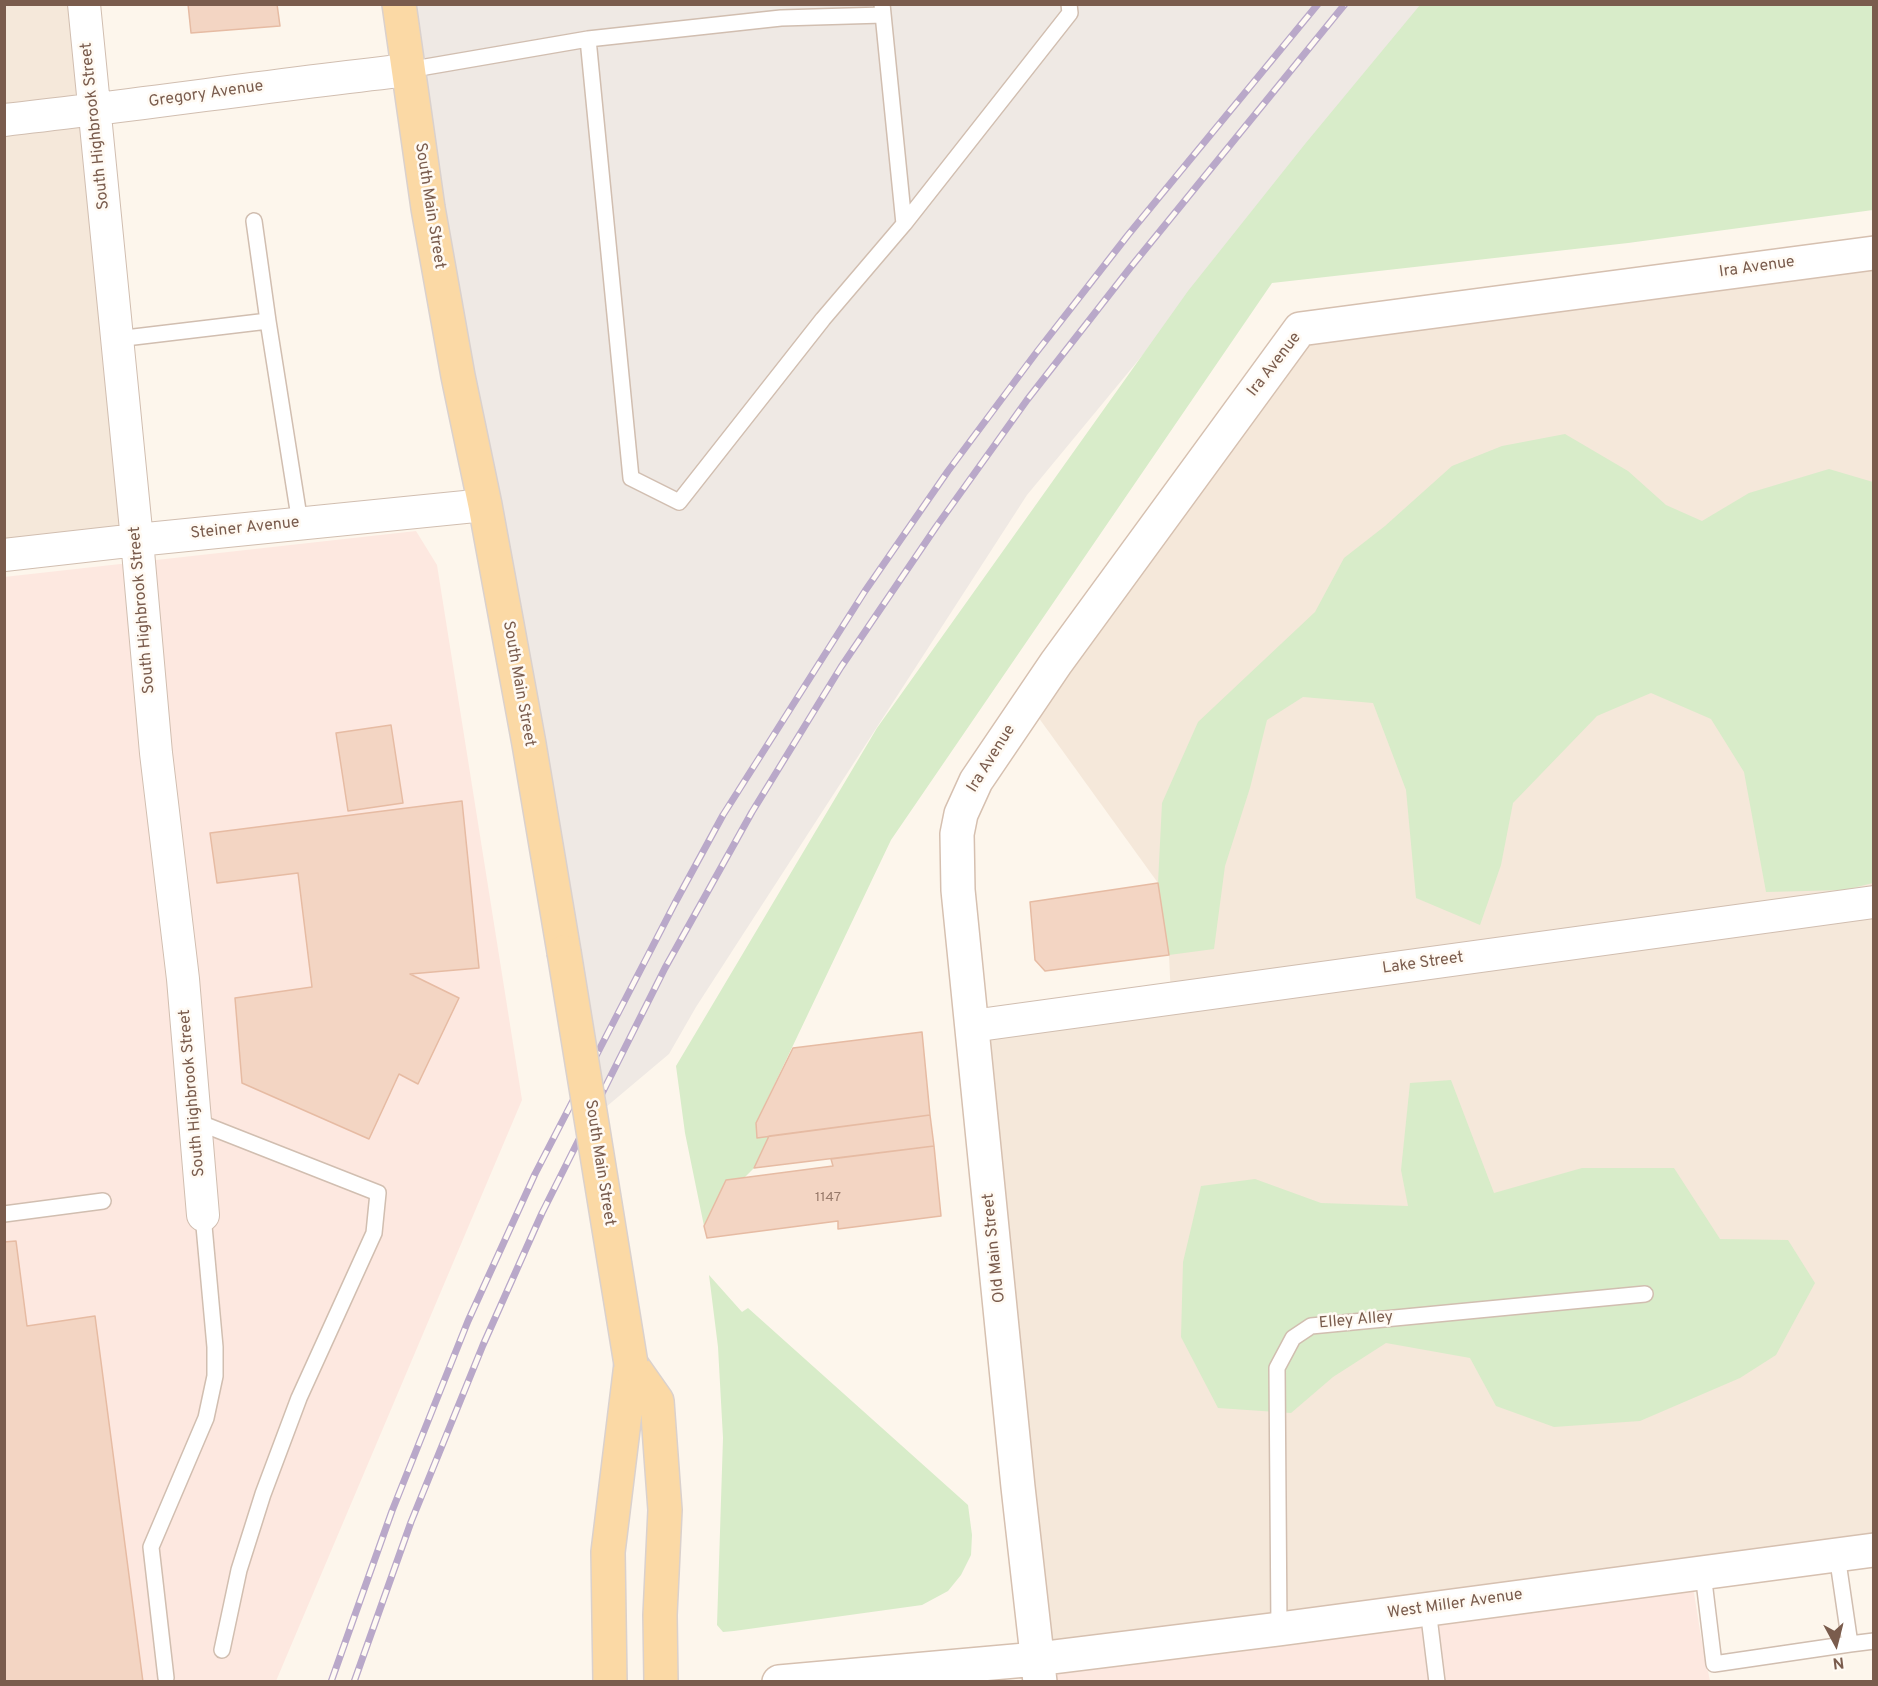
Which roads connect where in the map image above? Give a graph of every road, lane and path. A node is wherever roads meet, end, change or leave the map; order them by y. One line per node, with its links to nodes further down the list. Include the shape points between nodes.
1 (84, 4): 7 (street, South Highbrook Street)
2 (399, 4): 6 (main road, South Main Street)
3 (1069, 4): 10 (lane, via 1070,13)
4 (883, 10): 5 (lane); 10 (lane)
5 (588, 39): 6 (lane); 10 (lane, via 631,478 679,502 823,319)
6 (408, 70): 7 (street, Gregory Avenue); 14 (main road, South Main Street, via 428,208)
7 (94, 110): 8 (street, Gregory Avenue); 13 (street, South Highbrook Street)
8 (4, 120)
9 (254, 221): 12 (lane)
10 (904, 224)
11 (1874, 253): 18 (main road, Ira Avenue, via 1300,329 1056,663 976,781)
12 (268, 321): 13 (lane); 15 (lane)
13 (117, 339): 16 (street, South Highbrook Street)
14 (485, 505): 15 (street, Steiner Avenue); 26 (main road, South Main Street, bridge, via 530,744)
15 (300, 523): 16 (street, Steiner Avenue)
16 (137, 540): 17 (street, Steiner Avenue); 21 (street, South Highbrook Street)
17 (4, 555)
18 (961, 814): 20 (main road, Old Main Street, via 956,855)
19 (1874, 902): 20 (street, Lake Street)
20 (972, 1026): 35 (main road, Old Main Street)
21 (195, 1121): 24 (street, South Highbrook Street); 34 (lane, via 378,1193 374,1233 299,1398 263,1494 239,1570)
22 (103, 1201): 23 (lane)
23 (4, 1214)
24 (203, 1215): 36 (lane, via 215,1376 206,1418 151,1547)
25 (1645, 1294): 31 (lane, Elley Alley, via 1311,1326 1293,1338 1277,1368)
26 (631, 1364): 37 (main road, South Main Street, via 608,1552); 38 (main road, South Main Street, via 657,1401 665,1510)
27 (1874, 1550): 28 (main road, West Miller Avenue)
28 (1837, 1555): 29 (main road, West Miller Avenue); 33 (lane)
29 (1703, 1573): 30 (main road, West Miller Avenue); 33 (lane, via 1714,1664)
30 (1428, 1609): 31 (main road, West Miller Avenue); 40 (lane)
31 (1279, 1629): 35 (main road, West Miller Avenue)
32 (1874, 1641): 33 (lane)
33 (1850, 1644)
34 (222, 1650)
35 (1039, 1670): 39 (main road, West Miller Avenue)
36 (166, 1678)
37 (610, 1682)
38 (661, 1682)
39 (779, 1682)
40 (1437, 1682)

